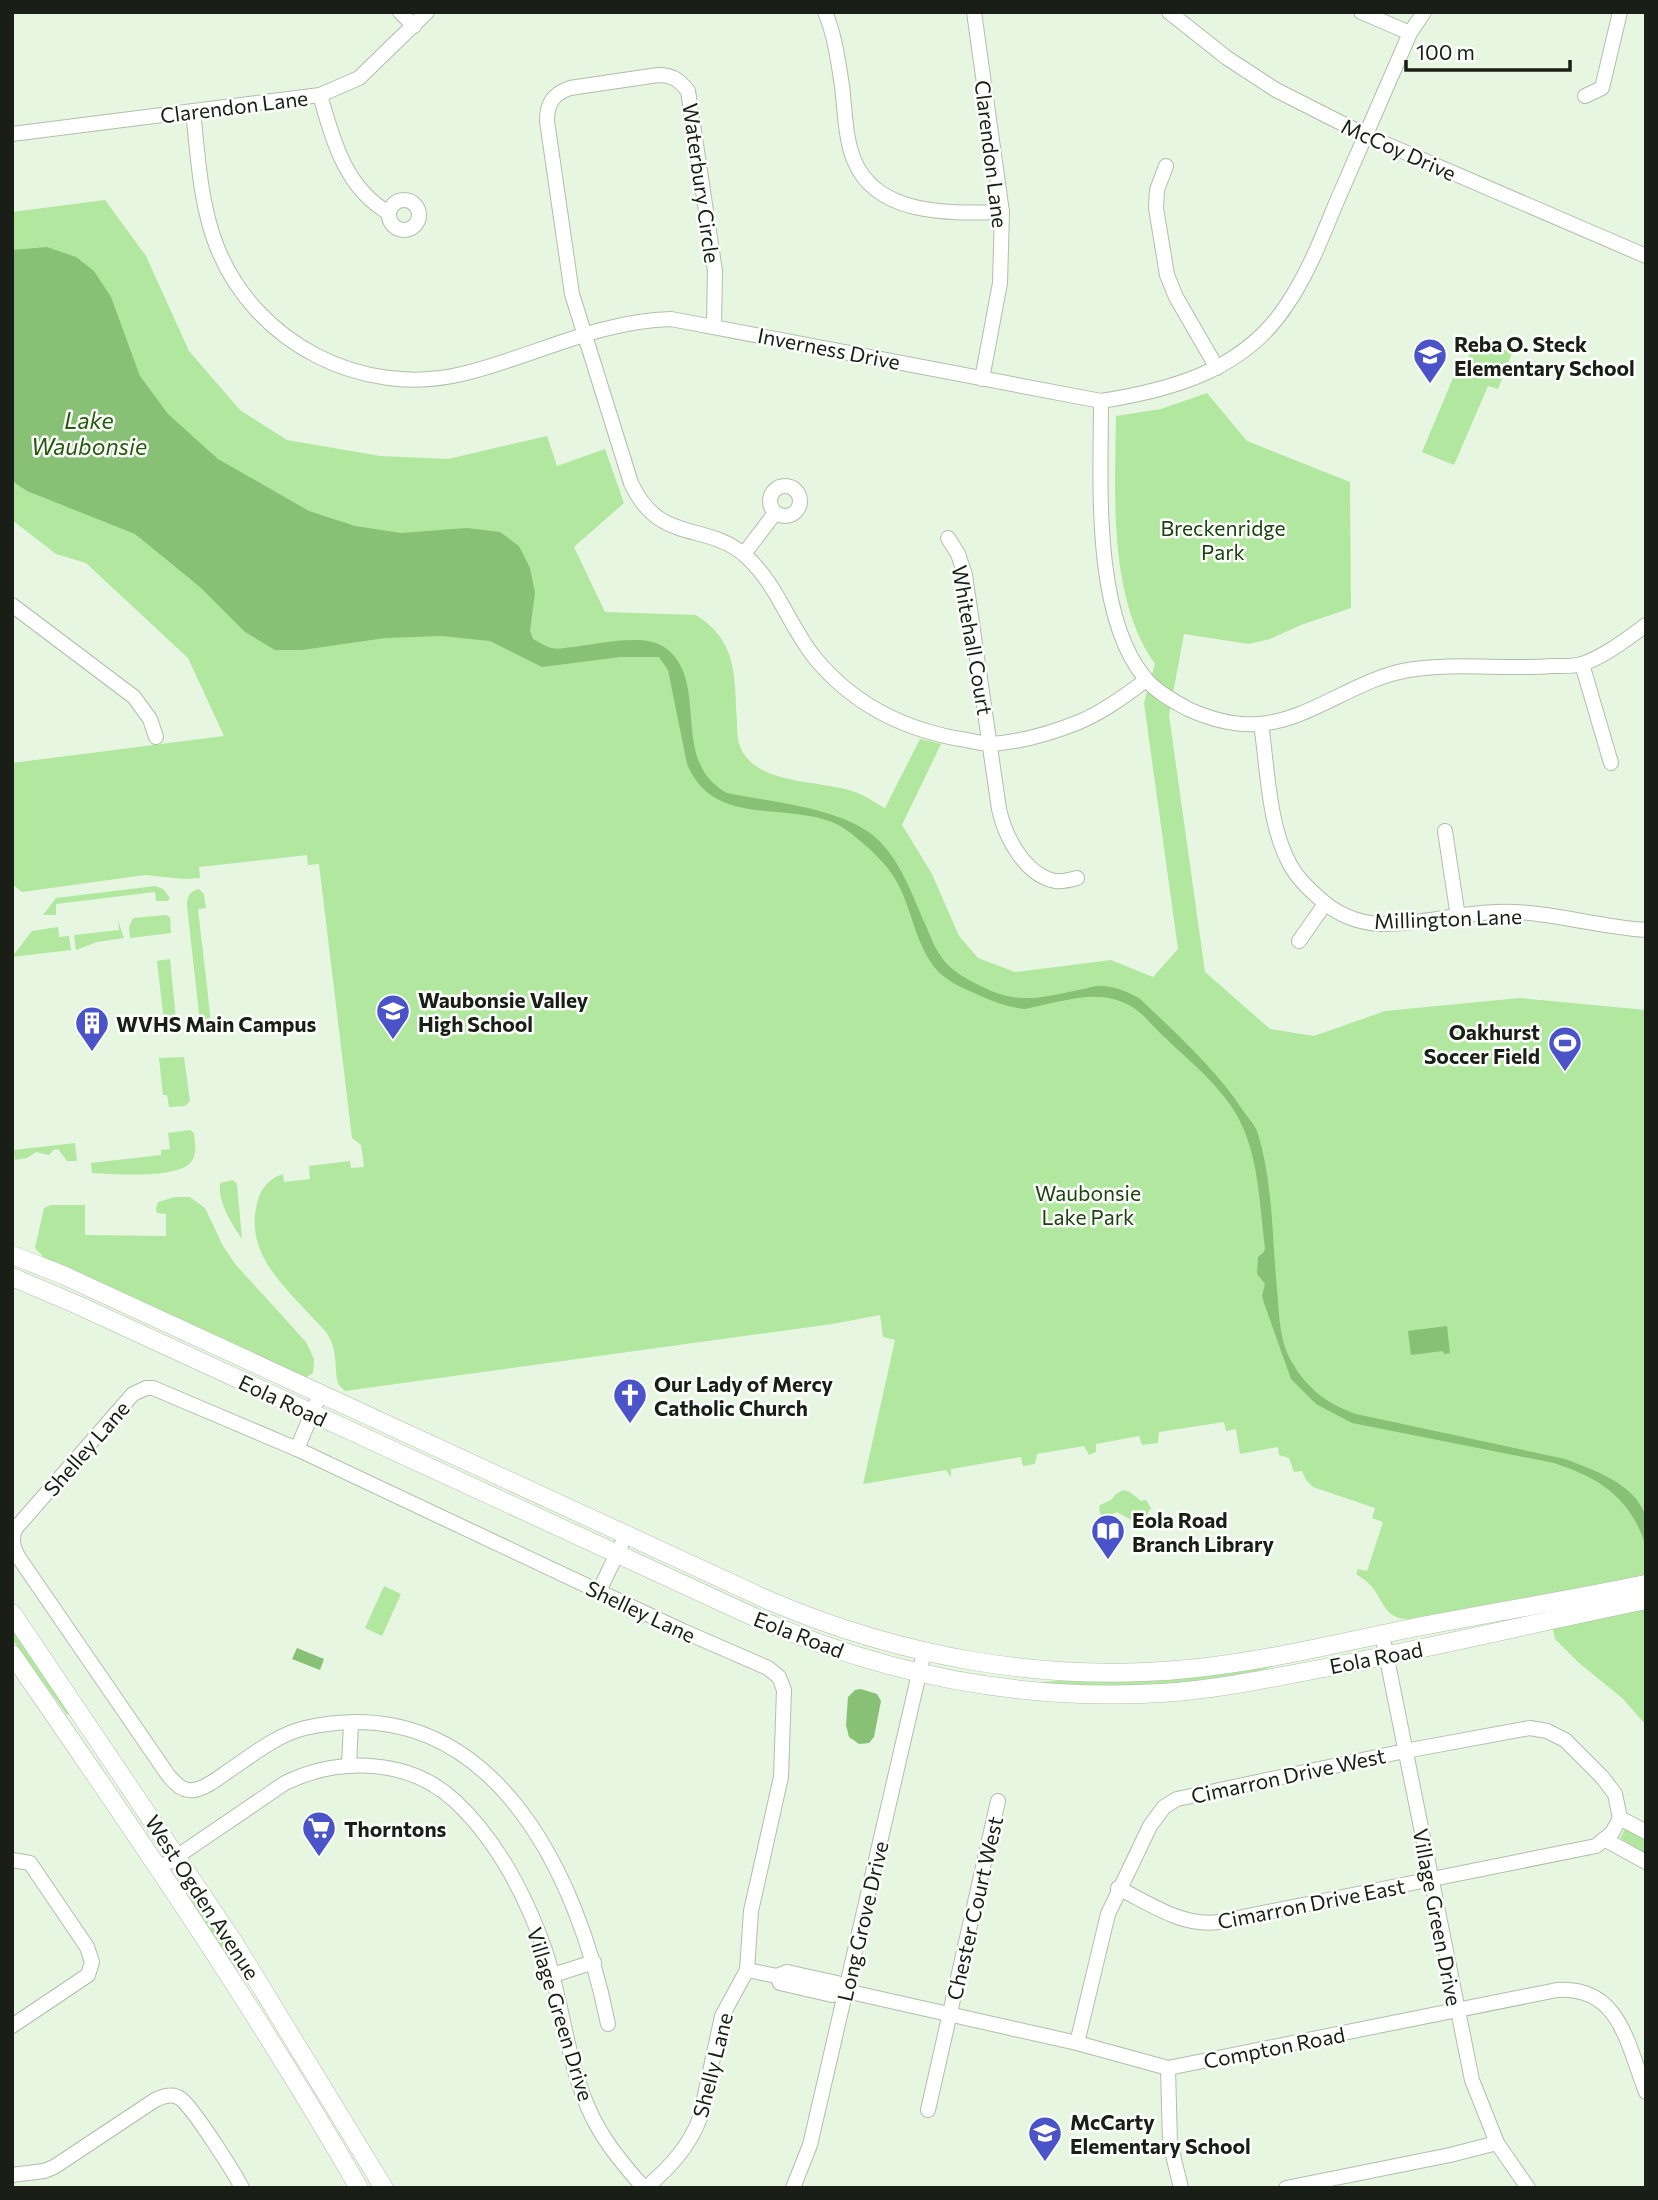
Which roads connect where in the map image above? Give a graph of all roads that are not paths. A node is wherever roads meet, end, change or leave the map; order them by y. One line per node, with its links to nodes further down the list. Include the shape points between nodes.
1 (400, 12): 9 (street)
2 (427, 12): 9 (street, Clarendon Lane)
3 (825, 12): 18 (street, via 836,47 852,152 858,169 878,193 905,205 960,213)
4 (974, 12): 18 (street, Clarendon Lane)
5 (1169, 12): 15 (street, McCoy Drive, via 1276,90)
6 (1361, 12): 10 (street)
7 (1424, 12): 10 (street, Inverness Drive)
8 (1620, 12): 12 (street, via 1602,88)
9 (414, 26): 11 (street, Clarendon Lane, via 359,78)
10 (1410, 33): 15 (street, Inverness Drive)
11 (320, 95): 13 (street, Clarendon Lane); 17 (street, via 349,175 362,194)
12 (1585, 96)
13 (193, 111): 14 (street, Clarendon Lane); 21 (street, Inverness Drive, via 205,208 223,261 254,307 305,350 366,375 414,380 463,374)
14 (12, 134)
15 (1365, 135): 19 (street, McCoy Drive); 22 (street, Inverness Drive, via 1311,261 1285,308 1259,337)
16 (1166, 166): 22 (street, via 1156,208 1167,275)
17 (389, 212)
18 (1002, 212): 23 (street, Clarendon Lane, via 1000,282)
19 (1646, 256)
20 (714, 326): 21 (street, Inverness Drive, via 647,320); 21 (street, Waterbury Circle, via 715,271 692,103 680,81 658,75 570,88 559,92 547,110 572,294); 23 (street, Inverness Drive)
21 (583, 333): 27 (street, via 631,483 642,504 669,525 715,539)
22 (1217, 368): 24 (street, Inverness Drive, via 1173,387)
23 (982, 379): 24 (street, Inverness Drive)
24 (1101, 401): 31 (street, via 1101,519 1112,605 1121,636)
25 (775, 513): 27 (street)
26 (948, 538): 34 (street, Whitehall Court, via 964,575)
27 (744, 554): 34 (street, via 773,589 814,657 850,693 910,726)
28 (15, 613): 33 (street, via 134,697)
29 (1646, 625): 30 (street)
30 (1582, 664): 32 (street, via 1398,672); 35 (street)
31 (1146, 680): 32 (street, via 1203,715); 34 (street, via 1068,727)
32 (1261, 724): 38 (street, Millington Lane, via 1283,850 1295,873)
33 (156, 737)
34 (990, 744): 37 (street, Whitehall Court, via 999,809 1013,845 1046,878)
35 (1611, 763)
36 (1445, 831): 39 (street)
37 (1077, 878)
38 (1325, 904): 39 (street, Millington Lane, via 1351,918 1377,924); 41 (street)
39 (1458, 917): 40 (street, Millington Lane, via 1516,912)
40 (1646, 930)
41 (1299, 941)
42 (12, 1255): 44 (main road, Eola Road)
43 (12, 1277): 45 (main road, Eola Road)
44 (320, 1394): 45 (street); 47 (main road, Eola Road)
45 (312, 1413): 46 (street); 48 (main road, Eola Road)
46 (297, 1449): 49 (street, Shelley Lane); 57 (street, Shelley Lane, via 162,1390 139,1390 16,1528 12,1542 168,1775 185,1790 213,1782 290,1733)
47 (626, 1535): 48 (street); 53 (main road, Eola Road, via 796,1612)
48 (617, 1554): 49 (street); 56 (main road, Eola Road, via 798,1636)
49 (599, 1591): 71 (street, Shelley Lane, via 775,1671 782,1682 781,1777 751,1911)
50 (1643, 1593): 52 (main road, Eola Road); 55 (main road, Eola Road)
51 (12, 1614): 64 (main road, West Ogden Avenue)
52 (1382, 1634): 53 (main road, Eola Road, via 1230,1664 1152,1672 1044,1671); 55 (street, Village Green Drive)
53 (925, 1652): 56 (street, Long Grove Drive)
54 (12, 1654): 67 (main road, West Ogden Avenue)
55 (1387, 1656): 56 (main road, Eola Road, via 1163,1693 1053,1692); 58 (street, Village Green Drive)
56 (919, 1674): 73 (street, Long Grove Drive)
57 (351, 1723): 59 (street); 70 (street, Shelley Lane, via 410,1728 451,1747 488,1773 526,1817 557,1870)
58 (1405, 1751): 61 (street, Cimarron Drive West, via 1522,1728 1547,1731 1565,1740 1611,1787); 68 (street, Village Green Drive); 69 (street, Cimarron Drive West, via 1177,1799 1164,1807 1150,1826)
59 (349, 1765): 64 (street, Village Green Drive, via 314,1771 285,1783); 72 (street, Village Green Drive, via 402,1772 453,1799 489,1841 512,1878)
60 (998, 1801): 75 (street, Chester Court West)
61 (1620, 1818): 62 (street); 63 (street)
62 (1646, 1832)
63 (1604, 1839): 66 (street); 68 (street, Cimarron Drive East, via 1595,1846)
64 (177, 1856): 67 (street, Village Green Drive); 81 (main road, West Ogden Avenue)
65 (12, 1860): 77 (street, via 30,1863 87,1947 92,1962 88,1975)
66 (1646, 1862)
67 (160, 1868): 83 (main road, West Ogden Avenue)
68 (1431, 1879): 69 (street, Cimarron Drive East, via 1208,1923 1184,1919); 74 (street, Village Green Drive)
69 (1118, 1888): 78 (street, Cimarron Drive West, via 1102,1932)
70 (594, 1962): 72 (street); 76 (street, Shelley Lane)
71 (747, 1970): 73 (street, Compton Road, via 832,1995); 89 (street, Shelly Lane, via 722,2016 695,2132 675,2162)
72 (553, 1975): 89 (street, Village Green Drive, via 586,2104 610,2147)
73 (846, 1991): 75 (street, Compton Road); 90 (street, Long Grove Drive, via 810,2144)
74 (1457, 2010): 79 (street, Compton Road); 80 (street, Compton Road, via 1557,1990 1583,1992 1603,2001 1616,2018); 84 (street, Village Green Drive, via 1472,2080)
75 (949, 2015): 78 (street, Compton Road); 82 (street, Chester Court West)
76 (608, 2024)
77 (12, 2026)
78 (1077, 2043): 79 (street, Compton Road)
79 (1168, 2068): 91 (street, via 1170,2143)
80 (1646, 2092)
81 (336, 2107): 83 (main road); 88 (main road, West Ogden Avenue)
82 (928, 2110)
83 (313, 2112): 87 (main road, West Ogden Avenue)
84 (1497, 2143): 92 (street); 93 (street, Village Green Drive)
85 (12, 2175): 86 (street, via 54,2167 169,2095 180,2098 191,2110)
86 (242, 2188)
87 (359, 2188)
88 (384, 2188)
89 (645, 2188)
90 (793, 2188)
91 (1181, 2188)
92 (1286, 2188)
93 (1528, 2188)

